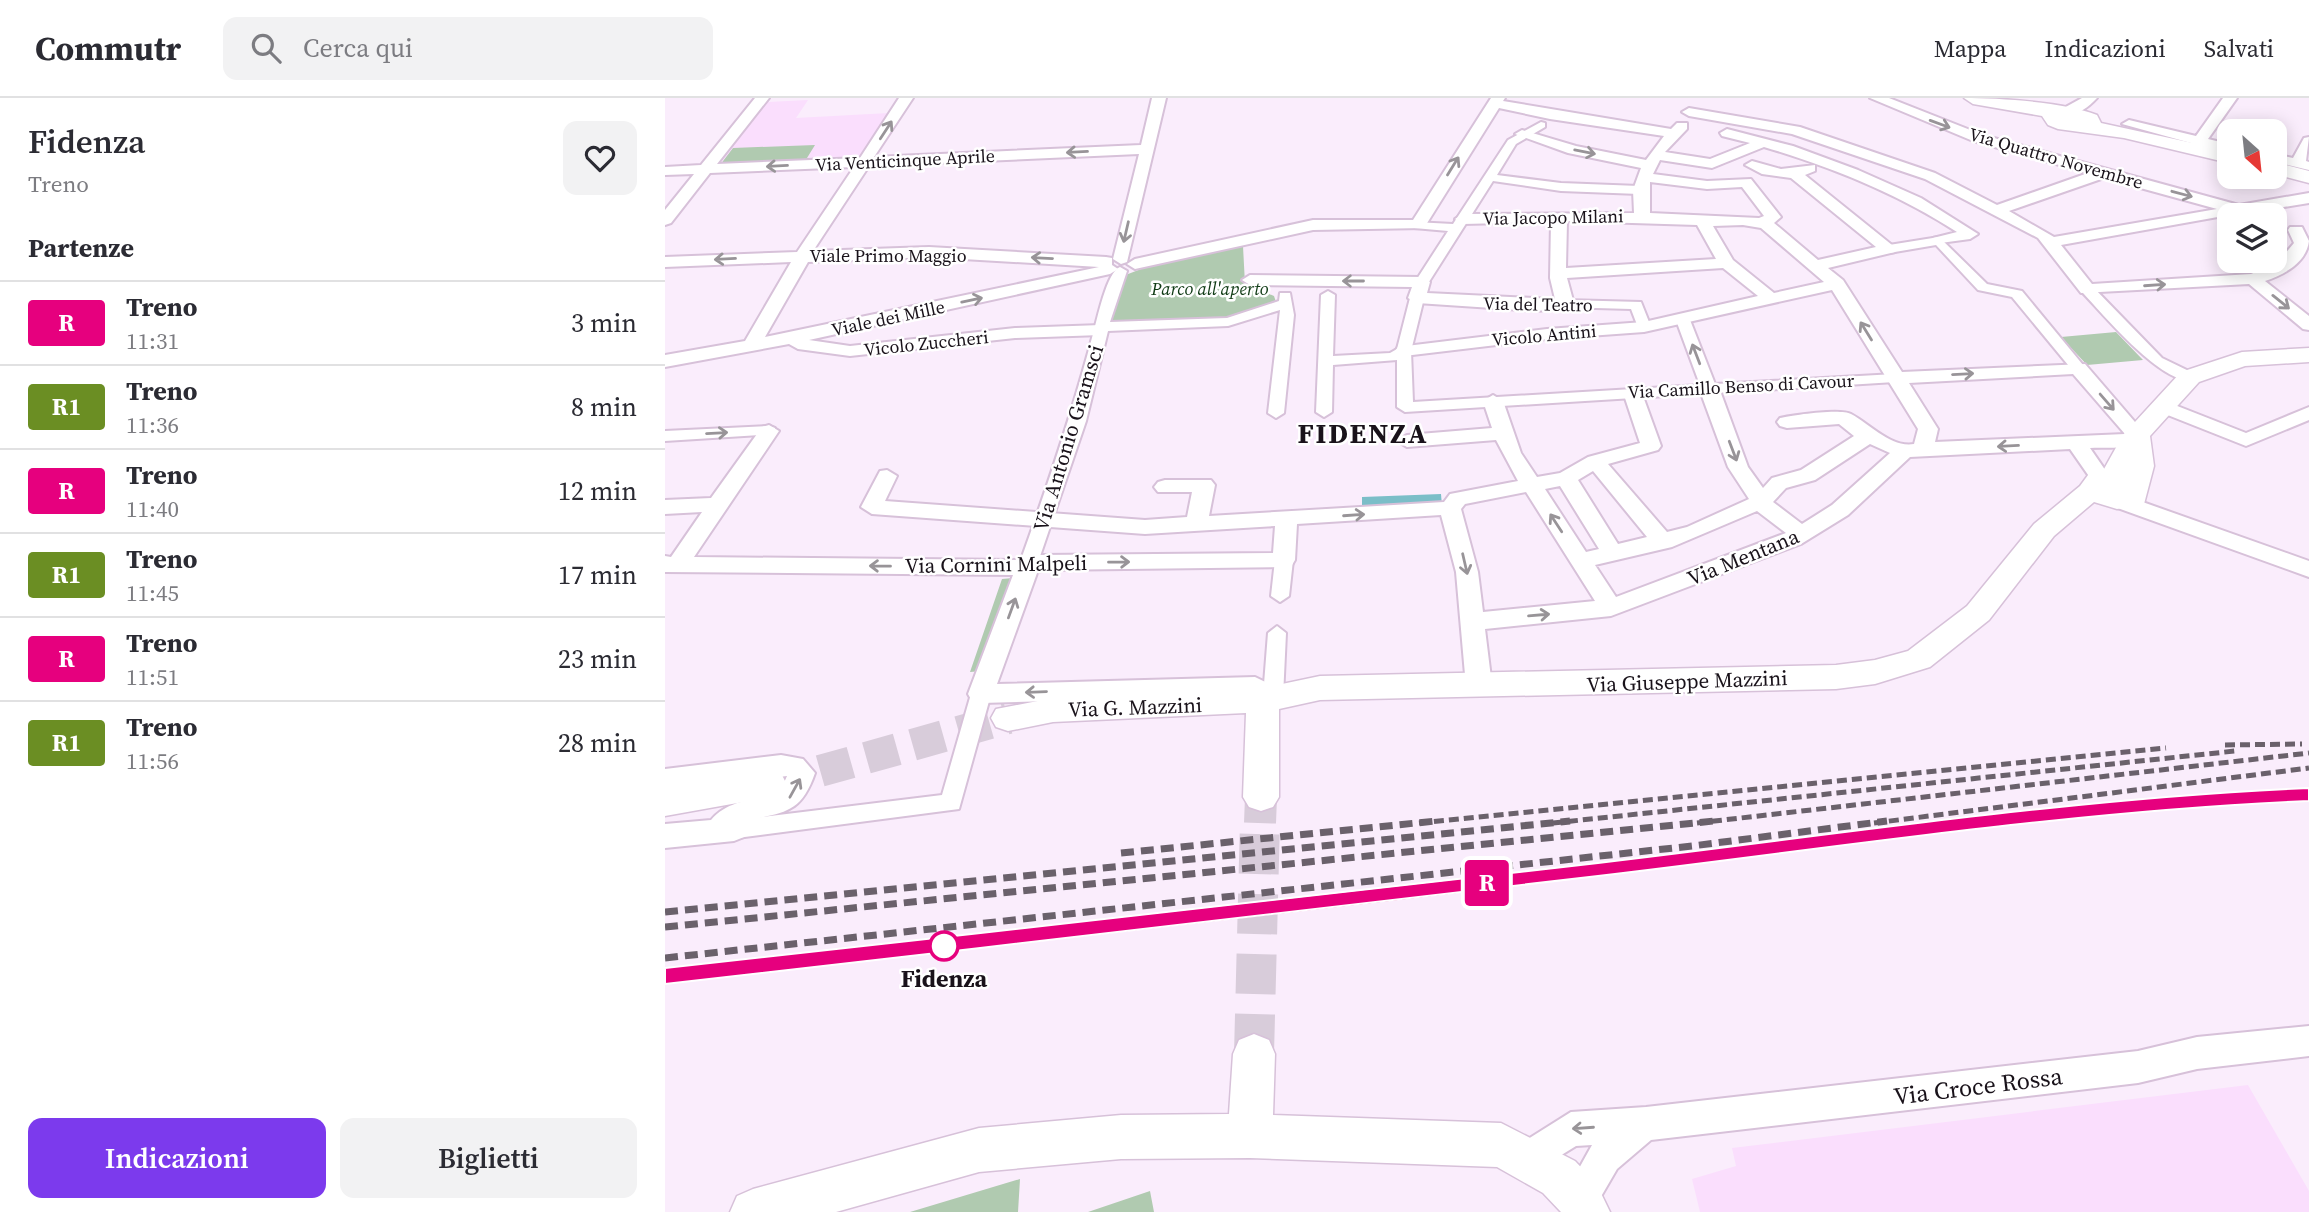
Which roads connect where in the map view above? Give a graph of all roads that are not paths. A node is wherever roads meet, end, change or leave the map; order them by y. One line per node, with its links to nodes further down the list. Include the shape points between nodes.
1 (762, 98): 25 (street)
2 (907, 98): 20 (street, one-way to 2)
3 (1159, 98): 18 (street, Via Antonio Gramsci)
4 (1698, 98): 21 (street)
5 (1877, 98): 29 (street, Via Quattro Novembre, one-way to 29, via 1978,138)
6 (1973, 98): 10 (main road)
7 (2000, 98): 10 (street)
8 (2230, 98): 16 (street)
9 (1497, 100): 12 (street); 44 (street, one-way to 9)
10 (2026, 109): 11 (main road)
11 (2076, 113): 16 (main road)
12 (1546, 121): 13 (street); 21 (street)
13 (1522, 134): 21 (street, one-way to 21, via 1573,150); 31 (street)
14 (2309, 141): 27 (street)
15 (1764, 142): 21 (street); 21 (street, via 1712,163); 22 (street)
16 (2198, 145): 17 (street); 19 (main road)
17 (2217, 147)
18 (1145, 149): 20 (street, Via Venticinque Aprile, one-way to 20); 53 (street, Via Antonio Gramsci, one-way to 53)
19 (2217, 153)
20 (865, 162): 25 (street, Via Venticinque Aprile, one-way to 25); 49 (street)
21 (1658, 162): 31 (street, via 1561,187); 37 (street, via 1795,130 1930,176); 39 (street, Via Jacopo Milani); 41 (street, via 1707,185 1747,182); 42 (street)
22 (1822, 162): 30 (street); 32 (street)
23 (2287, 163): 27 (street)
24 (1752, 165): 30 (street, via 1773,174)
25 (708, 169): 28 (street, Via Venticinque Aprile); 40 (street)
26 (2287, 169): 27 (main road)
27 (2306, 170)
28 (665, 171)
29 (2103, 173): 35 (street, Via Quattro Novembre, one-way to 35); 37 (street)
30 (1796, 175): 33 (street)
31 (1489, 177): 43 (street)
32 (1883, 187): 33 (street); 46 (street, via 1941,213 1970,234)
33 (1841, 196): 48 (street)
34 (2309, 198): 36 (street)
35 (2217, 203)
36 (2277, 203)
37 (1997, 210): 47 (street)
38 (2217, 213): 47 (street)
39 (1559, 216): 43 (street, Via Jacopo Milani); 55 (street)
40 (665, 220)
41 (1767, 220): 42 (street); 54 (street)
42 (1702, 221): 52 (street)
43 (1460, 223): 44 (street); 59 (street)
44 (1418, 225): 50 (street, via 1395,226 1373,237)
45 (2295, 230): 56 (street, via 2302,243 2294,260)
46 (1939, 241): 48 (street); 76 (street, via 1983,287 2017,294)
47 (2050, 242): 58 (street)
48 (1889, 249): 54 (street)
49 (803, 255): 51 (street, Viale Primo Maggio, one-way to 51); 53 (street, Viale Primo Maggio, one-way to 49, via 929,252); 70 (street)
50 (1254, 259): 53 (street, Viale dei Mille); 59 (street, one-way to 50); 62 (street)
51 (665, 262)
52 (1727, 263): 55 (street); 61 (street)
53 (1119, 265): 68 (street, Via Antonio Gramsci); 69 (street, Viale dei Mille, one-way to 53)
54 (1813, 266): 57 (street)
55 (1558, 274): 63 (street)
56 (2253, 279): 58 (street, one-way to 56); 66 (street, one-way to 66)
57 (1836, 284): 61 (street, Vicolo Antini); 78 (street, one-way to 57)
58 (2087, 289): 77 (street, via 2157,361)
59 (1419, 292): 60 (street); 65 (street, Via del Teatro); 72 (street)
60 (1328, 295): 62 (street); 75 (street)
61 (1770, 298): 64 (street, Vicolo Antini)
62 (1285, 299): 68 (street, via 1228,322); 85 (street)
63 (1565, 304): 65 (street, Via del Teatro); 67 (street, Via del Teatro, via 1636,305)
64 (1683, 320): 67 (street, Vicolo Antini); 79 (street, one-way to 64)
65 (1479, 322): 67 (street, Vicolo Antini); 72 (street, Vicolo Antini)
66 (2309, 325)
67 (1644, 327)
68 (1102, 329): 71 (street, Vicolo Zuccheri, via 1015,333 851,351); 106 (street, Via Antonio Gramsci)
69 (834, 330): 70 (street, Viale dei Mille); 71 (street, via 832,339)
70 (752, 345): 71 (street, Vicolo Zuccheri); 74 (street, Viale dei Mille)
71 (822, 346)
72 (1404, 351): 75 (street, via 1393,357); 81 (street, Via Camillo Benso di Cavour, via 1405,407)
73 (2309, 355): 77 (street, via 2242,359)
74 (665, 361)
75 (1328, 361): 83 (street)
76 (2078, 368): 78 (street, Via Camillo Benso di Cavour, one-way to 76); 91 (street, one-way to 91)
77 (2190, 377): 82 (street)
78 (1895, 378): 79 (street, Via Camillo Benso di Cavour); 94 (street, via 1928,429)
79 (1709, 388): 80 (street, Via Camillo Benso di Cavour); 101 (street, one-way to 101, via 1738,467)
80 (1633, 392): 81 (street, Via Camillo Benso di Cavour); 95 (street, via 1651,446)
81 (1493, 401): 88 (street)
82 (2162, 406): 84 (street, via 2246,440); 91 (street)
83 (1324, 412)
84 (2309, 413)
85 (1276, 414)
86 (1787, 422): 90 (street, via 1844,418)
87 (769, 431): 89 (street, one-way to 87); 102 (street)
88 (1504, 433): 92 (street); 98 (street)
89 (665, 436)
90 (1868, 436): 94 (street); 101 (street, via 1808,475 1779,483)
91 (2134, 438): 93 (street); 100 (street, via 2141,466)
92 (1407, 441)
93 (2076, 443): 94 (street, one-way to 94); 100 (street)
94 (1914, 451): 108 (street, Via Mentana, via 1840,510)
95 (1595, 461): 97 (street); 109 (street)
96 (887, 475): 106 (street, via 872,507)
97 (1566, 478): 98 (street); 110 (street)
98 (1531, 485): 104 (street, via 1458,499); 112 (street, one-way to 98)
99 (1165, 487): 107 (street, via 1204,485)
100 (2117, 489): 115 (street); 120 (street, Via Giuseppe Mazzini, via 2044,530 1978,613 1919,659 1836,677)
101 (1762, 501): 108 (street); 109 (street)
102 (716, 505): 103 (street); 113 (street)
103 (665, 507)
104 (1450, 508): 105 (street, one-way to 104); 118 (street, one-way to 118, via 1467,572)
105 (1286, 517): 107 (street); 111 (street)
106 (1044, 522): 107 (street, via 1145,527); 114 (street, Via Antonio Gramsci)
107 (1197, 524)
108 (1801, 534): 117 (street, Via Mentana)
109 (1664, 542): 110 (street)
110 (1613, 554): 112 (street)
111 (1284, 560): 114 (street, Via Cornini Malpeli, one-way to 111, via 1040,564); 116 (street)
112 (1580, 561): 117 (street)
113 (671, 564): 114 (street, Via Cornini Malpeli, one-way to 113)
114 (1027, 568): 121 (street, Via Antonio Gramsci, one-way to 114)
115 (2309, 569)
116 (1280, 596)
117 (1611, 608): 118 (street, Via Mentana, one-way to 117)
118 (1471, 621): 120 (street)
119 (1277, 634): 122 (street)
120 (1479, 686): 122 (street, Via Giuseppe Mazzini, via 1320,688)
121 (981, 694): 122 (street, one-way to 121, via 1255,686); 129 (street, Via Antonio Gramsci, via 951,803)
122 (1268, 699): 123 (street, Via G. Mazzini, via 1053,710); 126 (street)
123 (1008, 718)
124 (665, 780): 129 (street, one-way to 124, via 789,799 798,790 802,773 794,766 781,765)
125 (770, 785): 127 (street)
126 (1261, 797)
127 (665, 802)
128 (665, 822): 129 (street)
129 (730, 825): 130 (street)
130 (665, 836)
131 (2309, 1041): 133 (street, Via Croce Rossa, via 2197,1053 2139,1067)
132 (1254, 1054): 134 (street)
133 (1646, 1124): 135 (street, Via Croce Rossa, one-way to 135, via 1571,1129); 136 (street, via 1615,1142 1593,1172)
134 (1249, 1136): 135 (street, via 1501,1145); 137 (street, via 1121,1137 979,1150)
135 (1529, 1158): 136 (street, via 1559,1177)
136 (1583, 1205)
137 (753, 1212)

